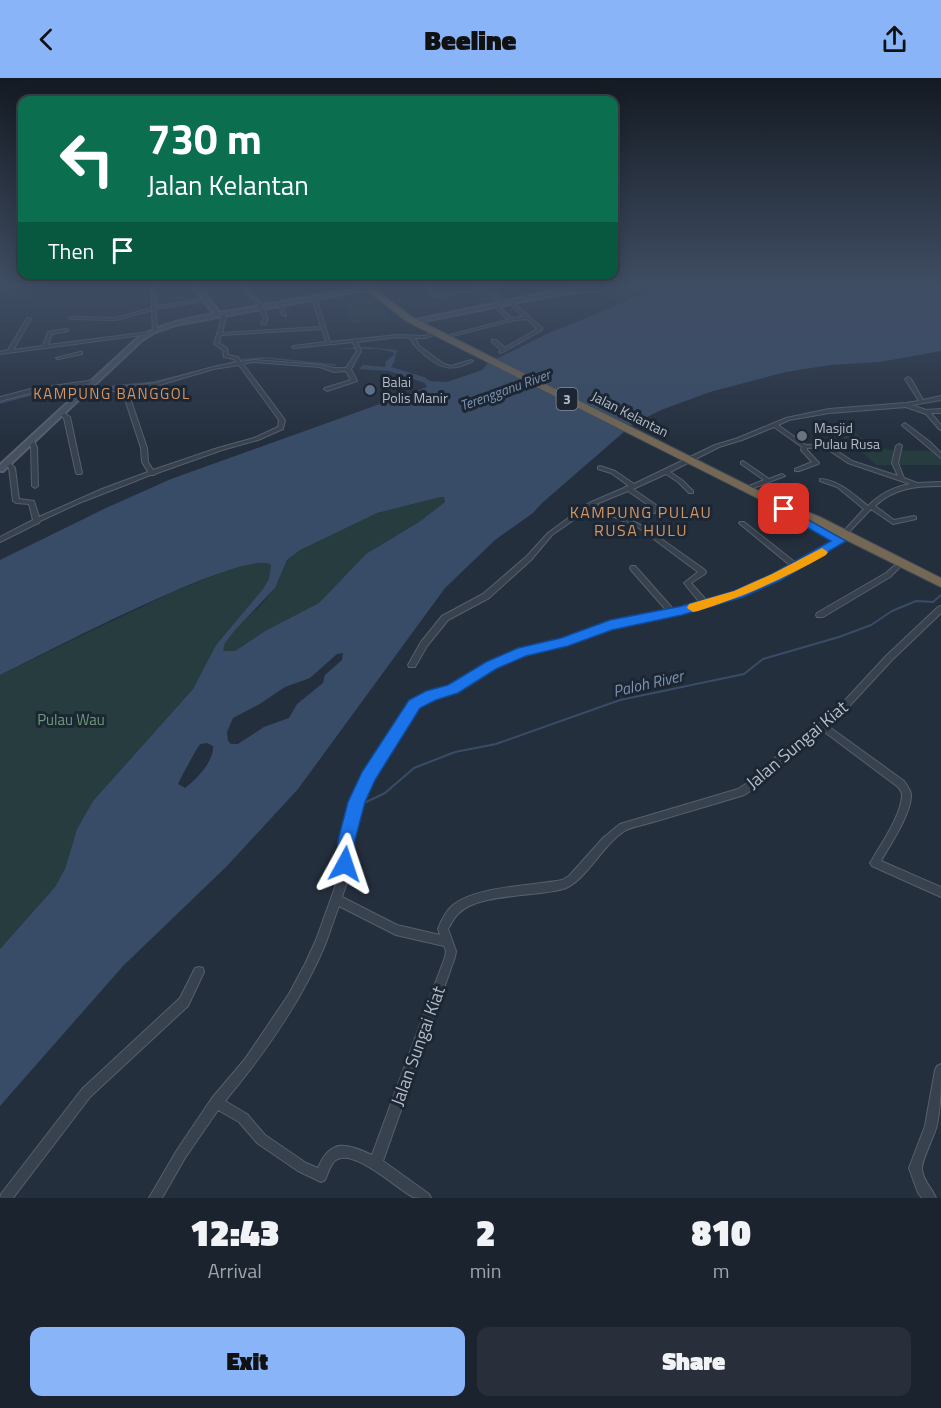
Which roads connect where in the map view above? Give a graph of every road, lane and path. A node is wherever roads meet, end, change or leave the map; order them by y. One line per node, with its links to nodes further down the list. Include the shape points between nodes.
1 (19, 336): 17 (street)
2 (49, 336): 14 (street)
3 (120, 336): 12 (street)
4 (147, 336): 24 (main road)
5 (220, 336): 21 (street, via 217,346)
6 (326, 336): 13 (street)
7 (430, 336): 10 (street)
8 (441, 336): 20 (highway, Jalan Kelantan / 3)
9 (529, 336): 11 (street, via 503,351)
10 (412, 337): 16 (street); 20 (street, via 417,347 442,366 451,368)
11 (494, 341)
12 (76, 342): 14 (street); 19 (street, via 81,356)
13 (328, 342): 15 (street); 16 (street)
14 (45, 346): 17 (street)
15 (294, 346)
16 (356, 346): 22 (street)
17 (10, 351): 18 (street)
18 (0, 353)
19 (58, 358)
20 (474, 358): 42 (highway, Jalan Kelantan / 3)
21 (238, 361): 22 (street); 25 (street); 50 (street, via 282,420 281,428)
22 (348, 369): 26 (street, via 354,381)
23 (908, 379): 30 (street)
24 (95, 381): 27 (main road); 29 (street)
25 (124, 389): 27 (street); 50 (street)
26 (327, 389)
27 (82, 393): 34 (main road)
28 (941, 398): 30 (street)
29 (0, 399)
30 (922, 402): 31 (street)
31 (906, 405): 33 (street); 35 (street, via 829,411)
32 (941, 411): 33 (street)
33 (926, 412): 37 (street)
34 (61, 413): 38 (main road); 49 (street, via 68,417)
35 (775, 425): 40 (street); 42 (street, via 717,446)
36 (905, 425): 41 (street)
37 (941, 428)
38 (31, 441): 43 (main road); 57 (street)
39 (899, 446): 52 (street, via 895,463)
40 (805, 447): 47 (street, via 816,463); 52 (street, via 825,445 850,462)
41 (941, 456)
42 (690, 461): 48 (street); 59 (highway, Jalan Kelantan / 3)
43 (7, 463): 46 (main road); 66 (street, via 12,468 16,501 32,502)
44 (743, 463): 54 (street)
45 (600, 468): 58 (street, via 613,472)
46 (0, 469)
47 (798, 470)
48 (667, 472): 58 (street); 60 (street)
49 (79, 473)
50 (152, 474): 66 (street, via 99,492)
51 (782, 476): 54 (street)
52 (902, 477): 55 (street)
53 (822, 480): 63 (street, via 839,486)
54 (769, 481): 59 (street)
55 (914, 483): 56 (street); 63 (street, via 885,493)
56 (941, 484)
57 (35, 486)
58 (630, 487): 62 (street); 64 (street, via 654,507)
59 (746, 489): 61 (highway, Jalan Kelantan / 3)
60 (691, 492)
61 (769, 500): 68 (highway, Jalan Kelantan / 3); 68 (highway, Jalan Kelantan / 3, via 816,520)
62 (591, 504): 74 (street, via 641,527 703,572 687,581); 78 (street, via 550,534 486,596 445,618)
63 (870, 507): 65 (street, via 893,522); 68 (street)
64 (653, 512)
65 (914, 518)
66 (37, 522): 69 (street)
67 (742, 523): 70 (street)
68 (843, 539): 70 (street); 72 (highway, Jalan Kelantan / 3); 73 (highway, Jalan Kelantan / 3)
69 (0, 540)
70 (796, 567): 74 (street, via 739,594)
71 (633, 568): 76 (street)
72 (896, 568): 73 (highway, Jalan Kelantan / 3); 77 (street)
73 (936, 584)
74 (705, 604): 76 (street)
75 (941, 609): 79 (street, Jalan Sungai Kiat)
76 (673, 613): 81 (street, via 610,625 523,651 491,665 453,690 422,699 409,711 357,802)
77 (820, 615)
78 (412, 665)
79 (822, 726): 80 (street, via 906,790 899,818 875,863); 82 (street, Jalan Sungai Kiat, via 741,792 618,829 564,884 490,896 462,905 450,915 443,929)
80 (941, 892)
81 (336, 899): 82 (street, via 396,930); 85 (street, via 321,942 293,998 249,1063)
82 (447, 942): 86 (street, Jalan Sungai Kiat, via 450,957)
83 (199, 972): 87 (street, via 184,1002 86,1094)
84 (941, 1070): 90 (street, via 931,1126 915,1168 922,1189)
85 (216, 1102): 86 (street, via 243,1118 269,1145 321,1176 329,1158 344,1150); 88 (street)
86 (375, 1165): 89 (street)
87 (5, 1198)
88 (155, 1198)
89 (425, 1198)
90 (930, 1198)

